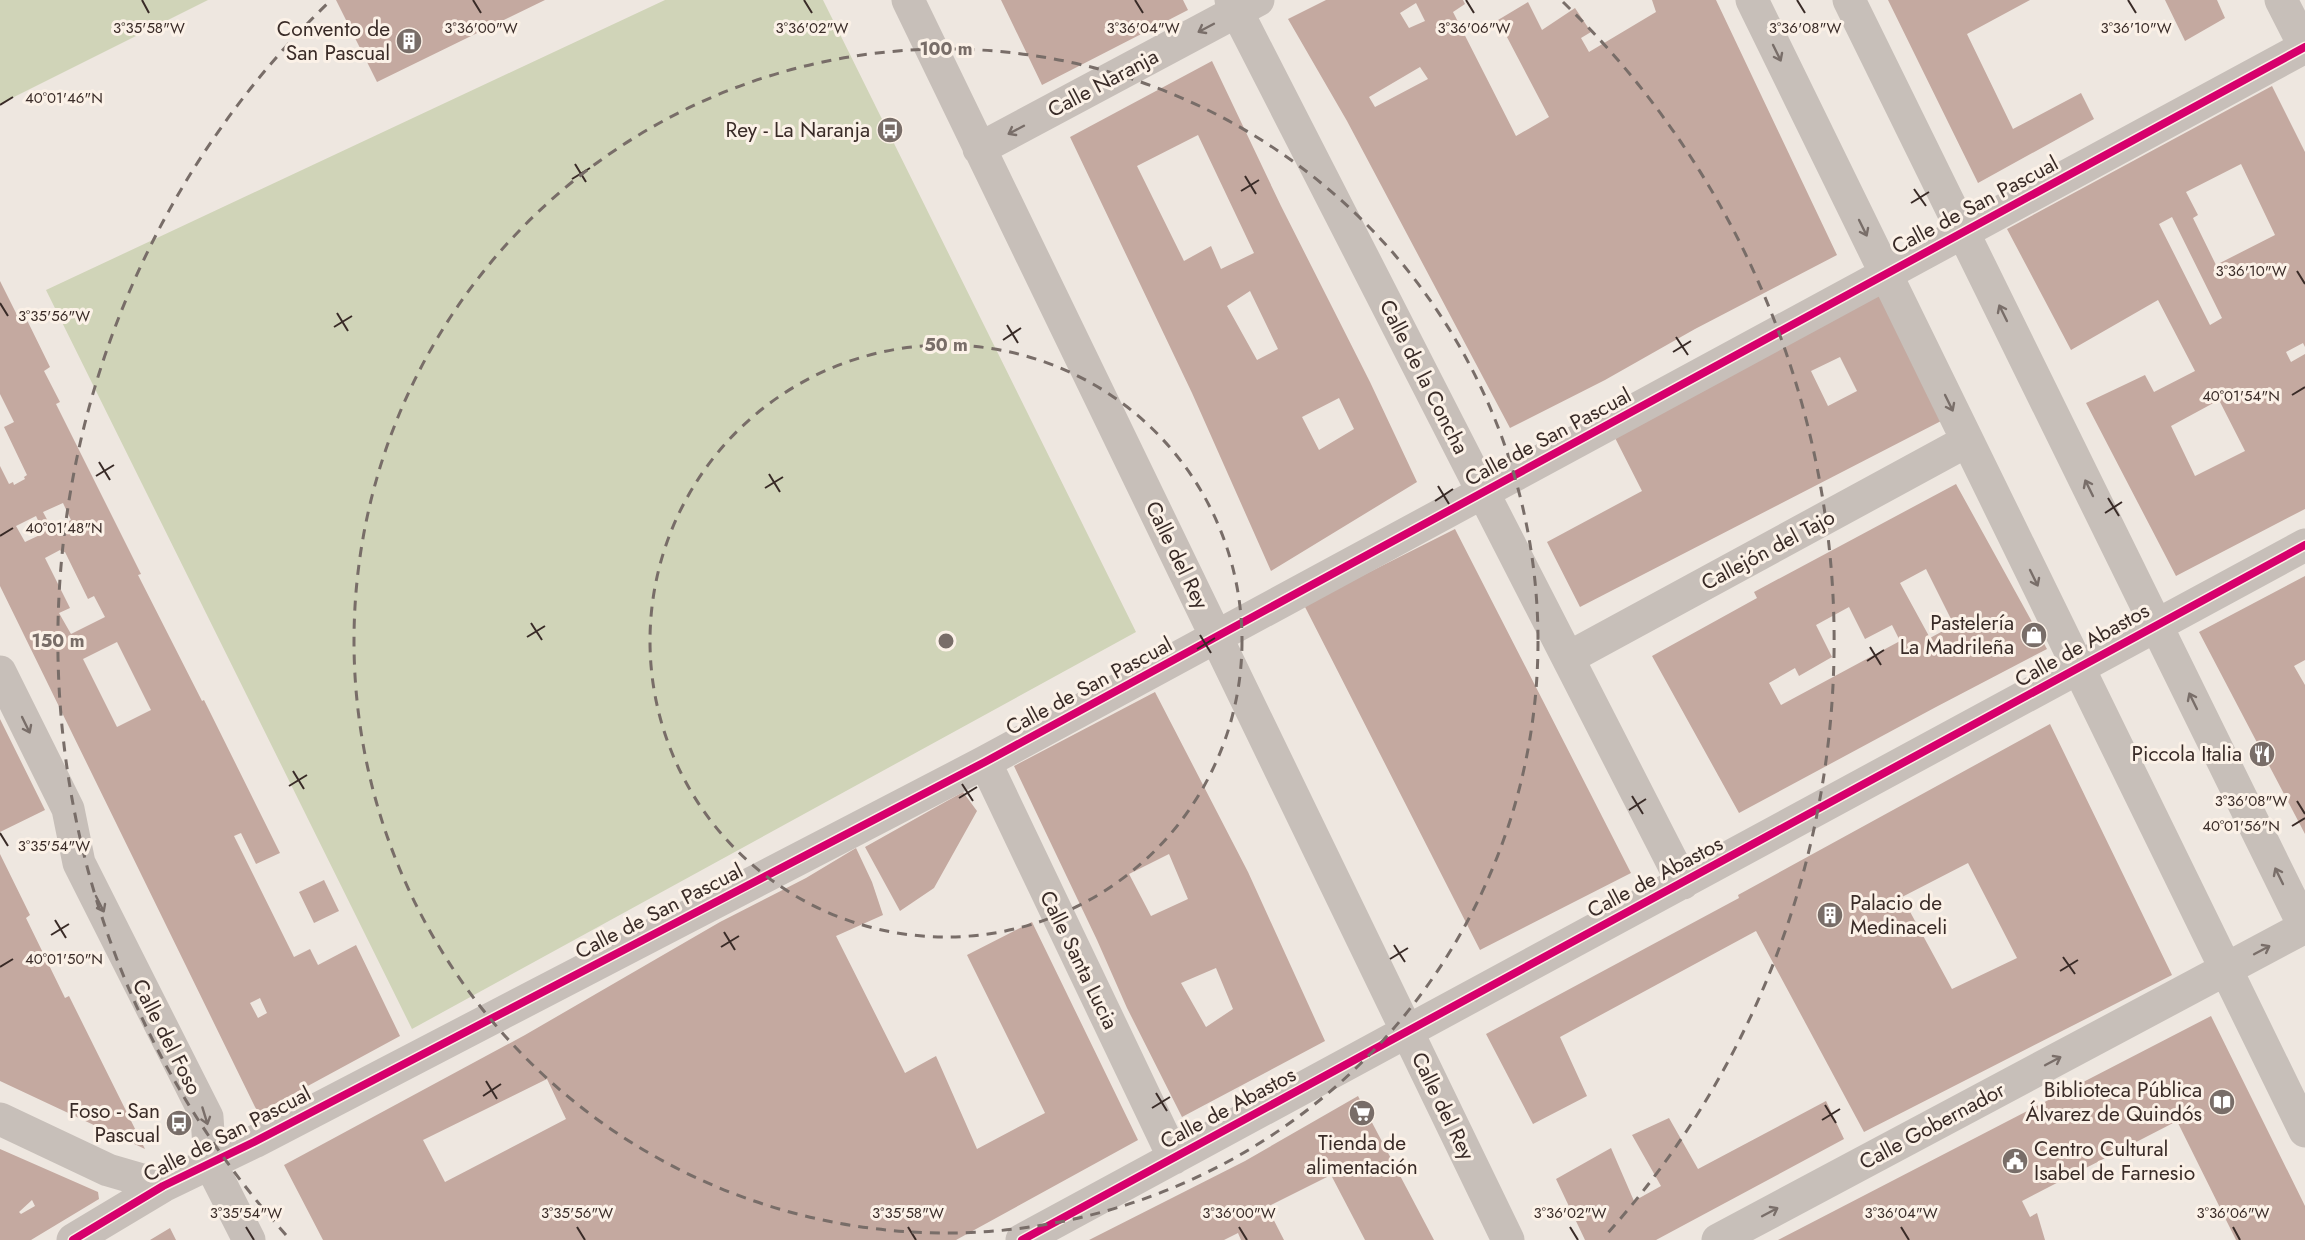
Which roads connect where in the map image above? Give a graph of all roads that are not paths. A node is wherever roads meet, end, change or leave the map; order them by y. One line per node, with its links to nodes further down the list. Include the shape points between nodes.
1 (908, 0): 7 (street, Calle del Rey)
2 (1752, 0): 9 (street, one-way to 9)
3 (1849, 0): 8 (street)
4 (2281, 0): 6 (street)
5 (1242, 4): 7 (street, Calle Naranja, one-way to 7); 11 (street, Calle de la Concha)
6 (2305, 47): 8 (street, Calle de San Pascual)
7 (980, 150): 14 (street, Calle del Rey)
8 (1964, 232): 9 (street, Calle de San Pascual); 13 (street, one-way to 8)
9 (1886, 274): 10 (street, one-way to 10); 11 (street, Calle de San Pascual)
10 (1967, 441): 15 (street, Callejón del Tajo); 16 (street, one-way to 16)
11 (1483, 492): 14 (street, Calle de San Pascual); 15 (street, Calle de la Concha)
12 (2305, 545): 13 (street, Calle de Abastos)
13 (2156, 626): 16 (street, Calle de Abastos); 20 (street, one-way to 13)
14 (1216, 637): 18 (street, Calle de San Pascual); 22 (street, Calle del Rey)
15 (1568, 658): 19 (street, Calle de la Concha)
16 (2079, 668): 19 (street, Calle de Abastos); 21 (street)
17 (0, 672): 26 (street, Calle del Foso, one-way to 26, via 68,809 79,863 207,1117)
18 (985, 762): 25 (street, Calle Santa Lucia); 26 (street, Calle de San Pascual)
19 (1683, 883): 22 (street, Calle de Abastos)
20 (2305, 928): 21 (street, Calle Gobernador, one-way to 20)
21 (2226, 969): 24 (street); 32 (street, Calle Gobernador, one-way to 21)
22 (1407, 1032): 25 (street, Calle de Abastos); 31 (street, Calle del Rey)
23 (0, 1119): 27 (street, via 108,1170)
24 (2305, 1131)
25 (1174, 1158): 30 (street, Calle de Abastos)
26 (210, 1163): 27 (street, Calle de San Pascual); 29 (street, Calle del Foso)
27 (163, 1186): 28 (street, Calle de San Pascual)
28 (73, 1240)
29 (249, 1240)
30 (1022, 1240)
31 (1508, 1240)
32 (1718, 1240)

